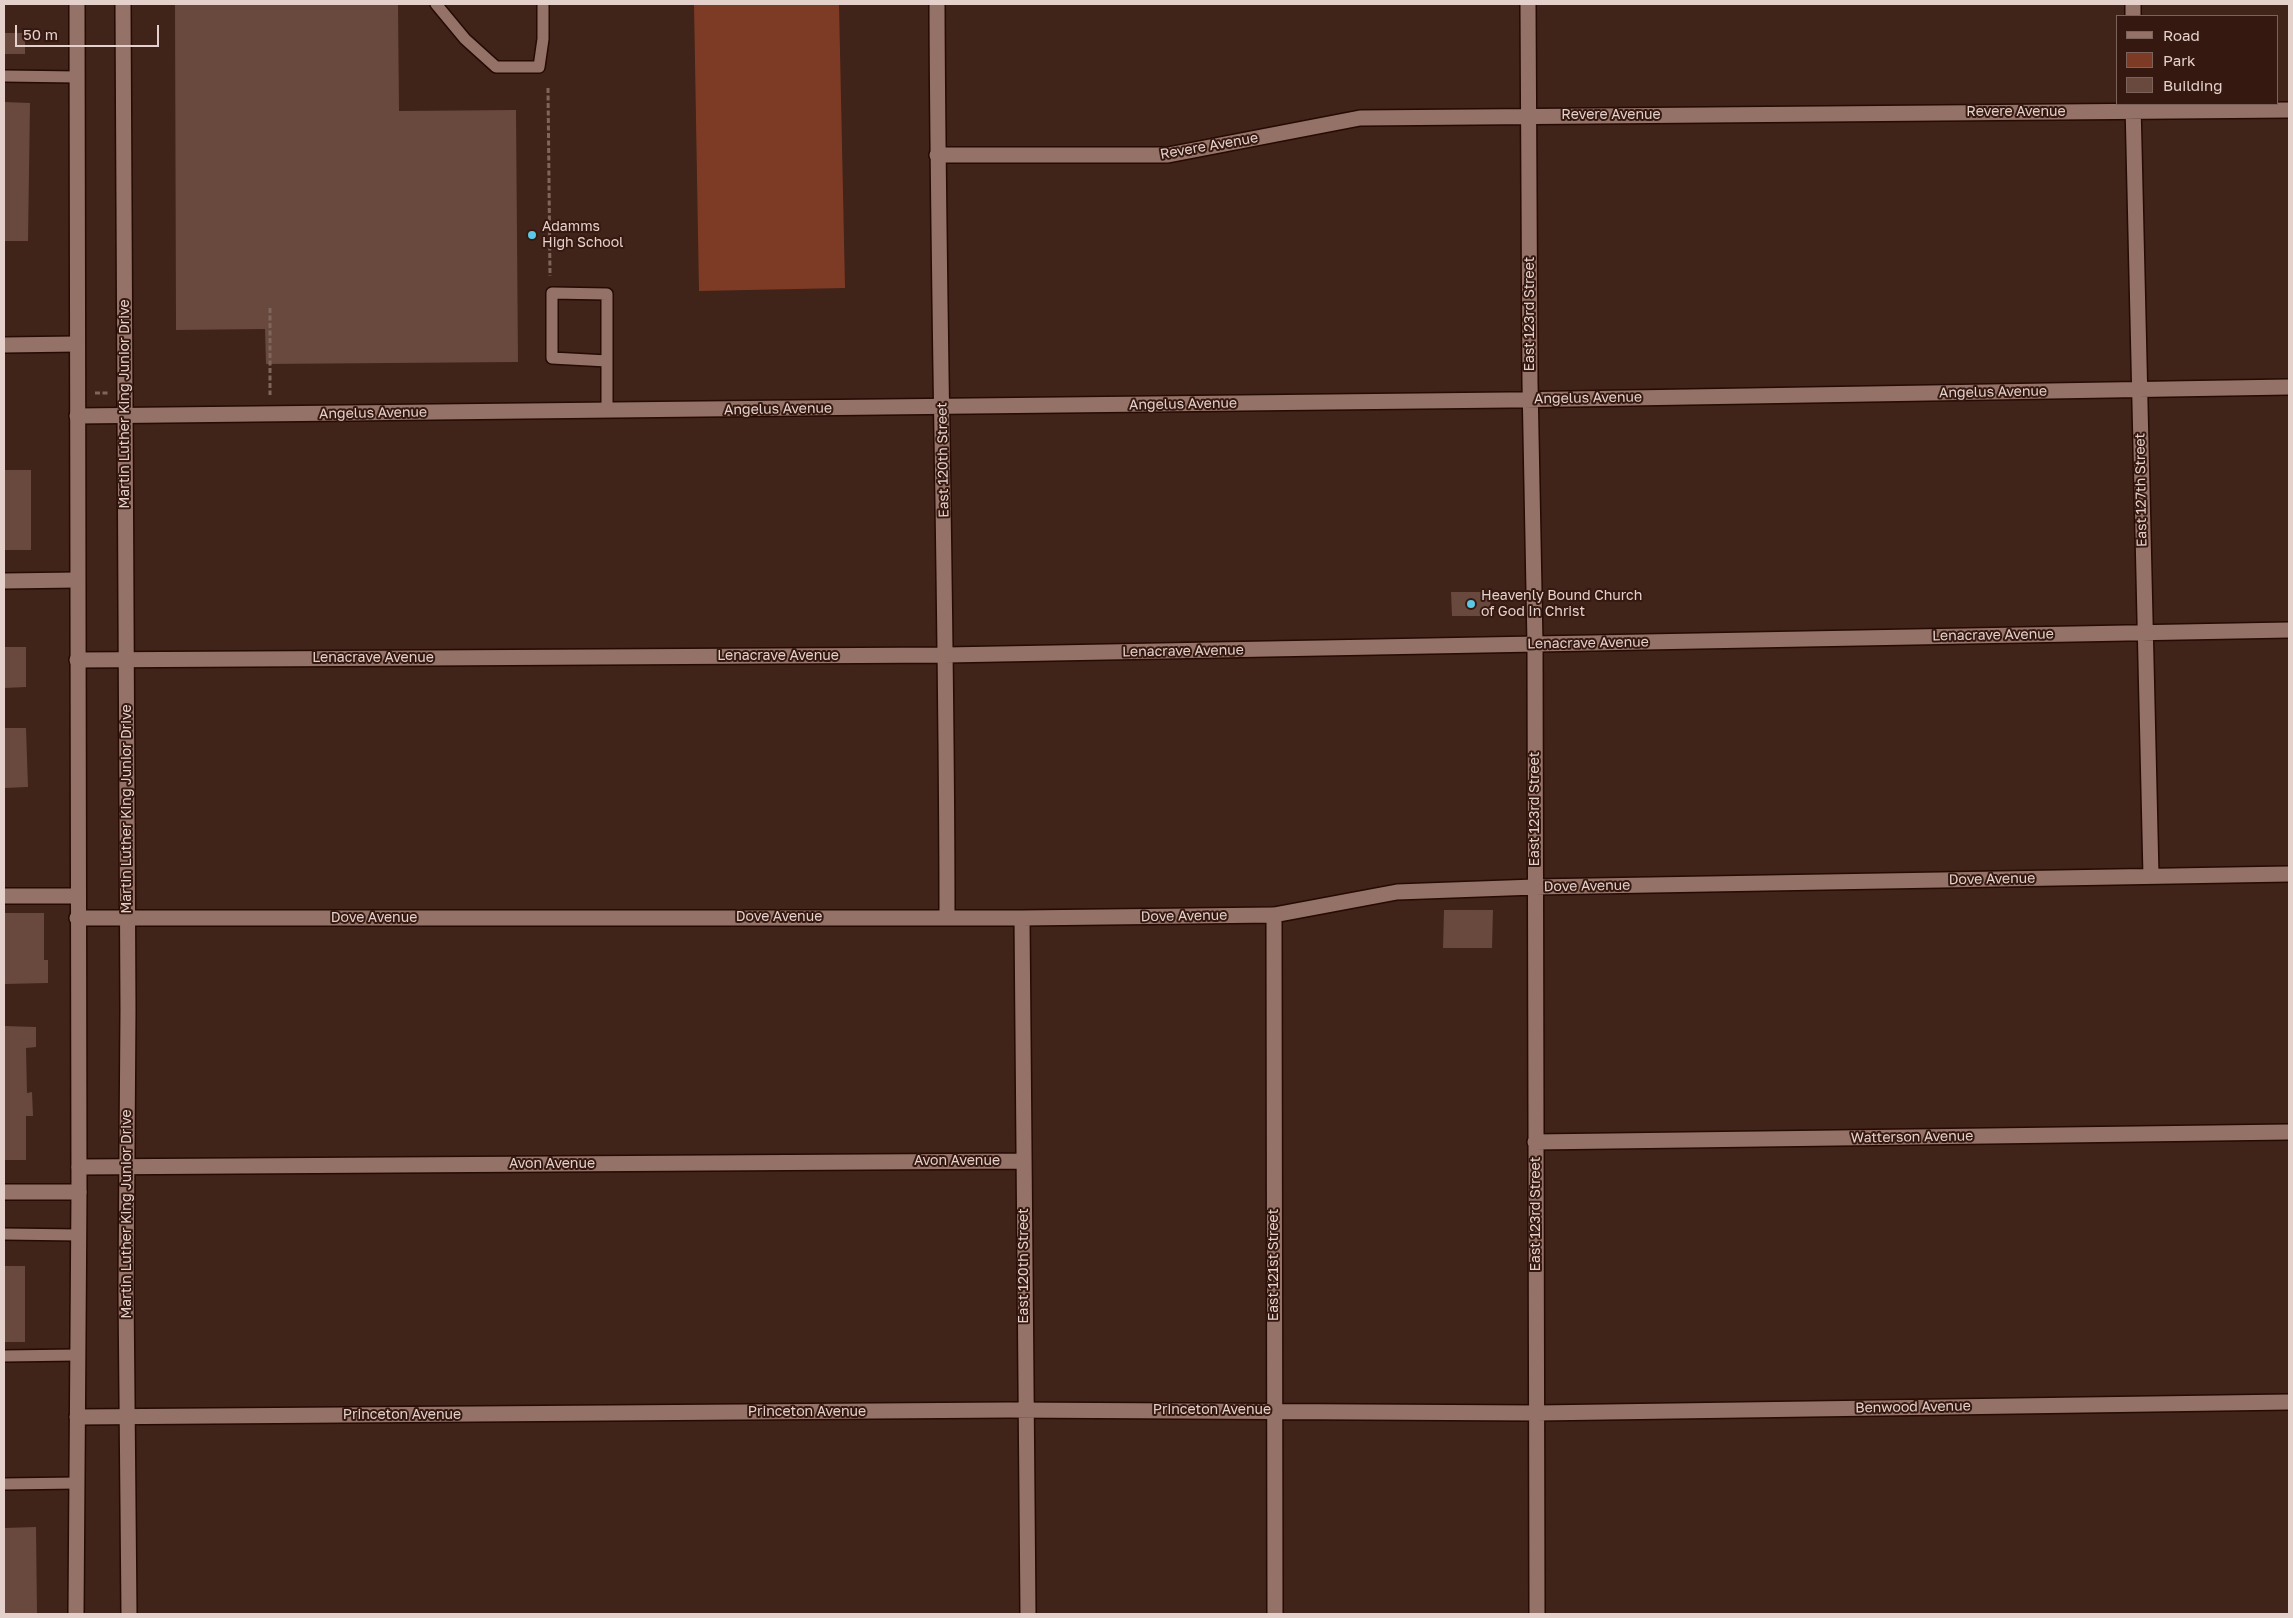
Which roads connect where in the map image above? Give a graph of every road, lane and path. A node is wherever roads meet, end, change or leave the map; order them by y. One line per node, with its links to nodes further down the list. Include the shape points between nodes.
1 (77, 4): 8 (street)
2 (123, 4): 28 (street, Martin Luther King Junior Drive)
3 (436, 4): 4 (lane, via 465,39 496,67 539,67)
4 (543, 4)
5 (937, 4): 13 (street, East 120th Street)
6 (1528, 4): 12 (street, East 123rd Street)
7 (4, 76): 8 (lane)
8 (77, 77): 16 (street)
9 (548, 88): 14 (path)
10 (2133, 108): 11 (street, Revere Avenue); 12 (street, Revere Avenue); 20 (street, East 127th Street)
11 (2289, 110)
12 (1528, 116): 13 (street, Revere Avenue, via 1360,118 1168,156); 24 (street, East 123rd Street)
13 (937, 156): 25 (street, East 120th Street)
14 (550, 276)
15 (270, 308): 23 (path)
16 (77, 344): 17 (street); 27 (street)
17 (4, 345)
18 (607, 361): 18 (lane, via 607,294 552,293 552,358); 26 (lane)
19 (2289, 387): 20 (street, Angelus Avenue)
20 (2139, 390): 24 (street, Angelus Avenue); 32 (street, East 127th Street)
21 (86, 393): 22 (path)
22 (113, 393)
23 (270, 395)
24 (1530, 399): 25 (street, Angelus Avenue); 33 (street, East 123rd Street)
25 (942, 407): 26 (street, Angelus Avenue); 34 (street, East 120th Street)
26 (607, 410): 28 (street, Angelus Avenue)
27 (77, 416): 28 (street, Angelus Avenue); 29 (street)
28 (125, 416): 36 (street, Martin Luther King Junior Drive)
29 (77, 580): 30 (street); 35 (street)
30 (4, 581)
31 (2289, 630): 32 (street, Lenacrave Avenue)
32 (2145, 632): 33 (street, Lenacrave Avenue); 38 (street, East 127th Street)
33 (1535, 644): 34 (street, Lenacrave Avenue); 39 (street, East 123rd Street)
34 (946, 655): 36 (street, Lenacrave Avenue); 43 (street, East 120th Street)
35 (77, 660): 36 (street, Lenacrave Avenue); 41 (street)
36 (126, 660): 45 (street, Martin Luther King Junior Drive)
37 (2289, 874): 38 (street, Dove Avenue)
38 (2151, 876): 39 (street, Dove Avenue)
39 (1535, 887): 42 (street, Dove Avenue, via 1397,892); 48 (street, East 123rd Street)
40 (4, 896): 41 (street)
41 (77, 896): 44 (street)
42 (1274, 915): 46 (street, Dove Avenue); 60 (street, East 121st Street)
43 (947, 916): 45 (street, Dove Avenue); 46 (street, Dove Avenue)
44 (77, 918): 45 (street, Dove Avenue); 51 (street)
45 (127, 918): 50 (street, Martin Luther King Junior Drive)
46 (1022, 918): 49 (street, East 120th Street)
47 (2289, 1132): 48 (street, Watterson Avenue)
48 (1535, 1142): 61 (street, East 123rd Street)
49 (1024, 1161): 50 (street, Avon Avenue); 59 (street, East 120th Street)
50 (127, 1167): 51 (street, Avon Avenue); 62 (street, Martin Luther King Junior Drive)
51 (79, 1168): 53 (street)
52 (4, 1192): 53 (street)
53 (79, 1192): 55 (street)
54 (4, 1234): 55 (lane)
55 (79, 1235): 57 (street)
56 (4, 1356): 57 (lane)
57 (78, 1356): 63 (street)
58 (2289, 1402): 61 (street, Benwood Avenue)
59 (1024, 1410): 60 (street, Princeton Avenue); 62 (street, Princeton Avenue); 68 (street, East 120th Street)
60 (1274, 1410): 61 (street, Princeton Avenue); 69 (street, East 121st Street)
61 (1538, 1413): 70 (street, East 123rd Street)
62 (127, 1416): 63 (street, Princeton Avenue); 67 (street, Martin Luther King Junior Drive)
63 (77, 1417): 64 (street)
64 (77, 1483): 65 (lane); 66 (street)
65 (4, 1484)
66 (76, 1614)
67 (129, 1614)
68 (1028, 1614)
69 (1275, 1614)
70 (1538, 1614)

